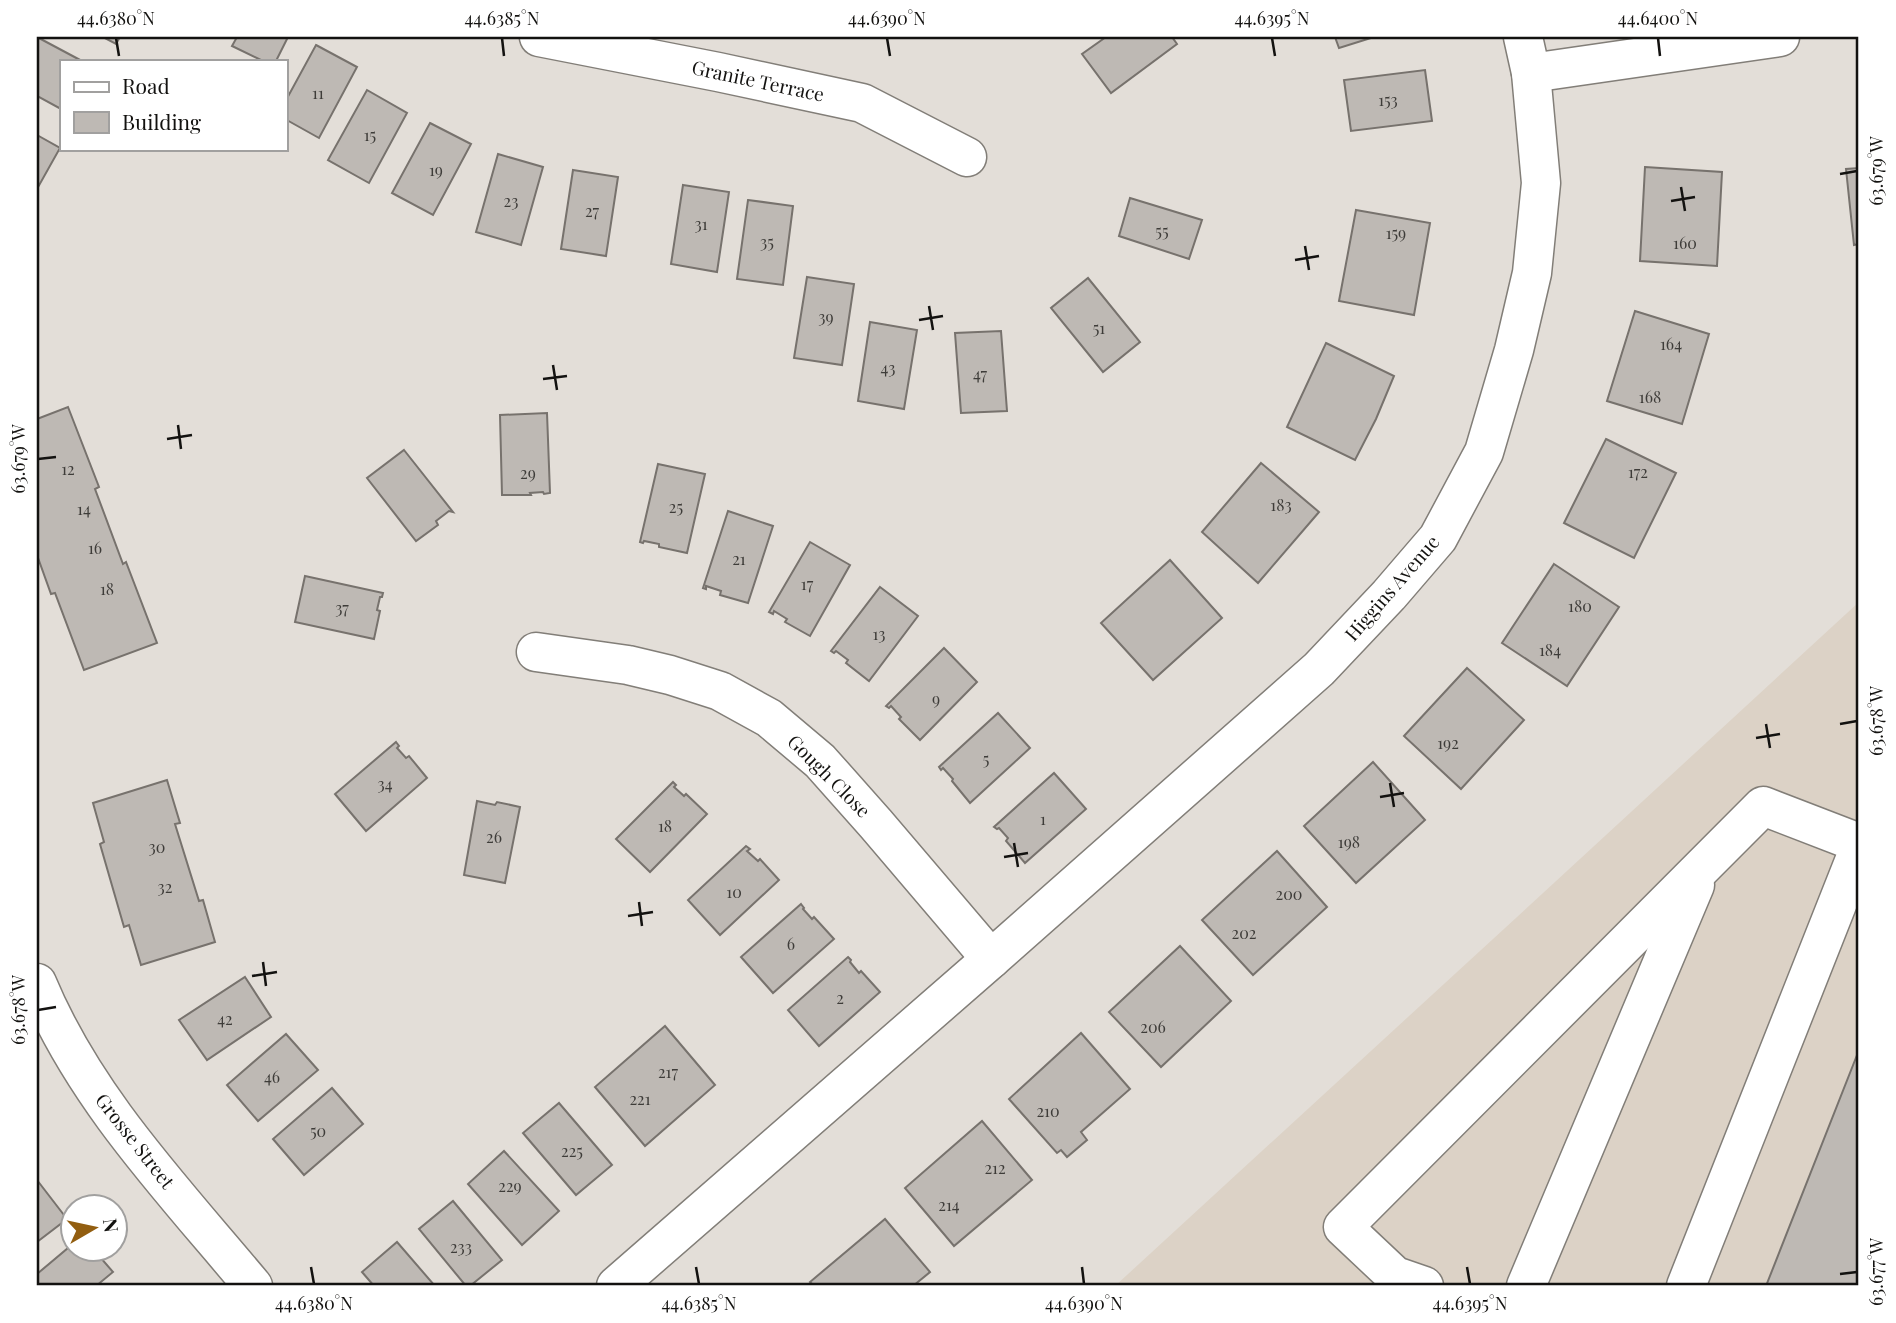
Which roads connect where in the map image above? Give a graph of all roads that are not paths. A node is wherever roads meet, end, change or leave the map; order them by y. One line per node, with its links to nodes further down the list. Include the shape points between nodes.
1 (539, 37): 5 (street, Granite Terrace, via 862,103)
2 (1523, 37): 4 (street, Higgins Avenue)
3 (1780, 37): 4 (street)
4 (1531, 73): 10 (street, Higgins Avenue, via 1541,183 1532,273 1484,452 1438,538 1319,669)
5 (967, 156)
6 (536, 652): 10 (street, Gough Close, via 670,675 720,691 769,718 820,761)
7 (1859, 843): 9 (street, via 1763,806)
8 (1859, 849): 16 (street)
9 (1703, 867): 14 (street, via 1343,1227 1395,1276); 15 (street)
10 (991, 959): 13 (street, Higgins Avenue)
11 (37, 983): 12 (street, Grosse Street, via 63,1038 116,1121)
12 (253, 1286)
13 (616, 1286)
14 (1423, 1286)
15 (1526, 1286)
16 (1686, 1286)

